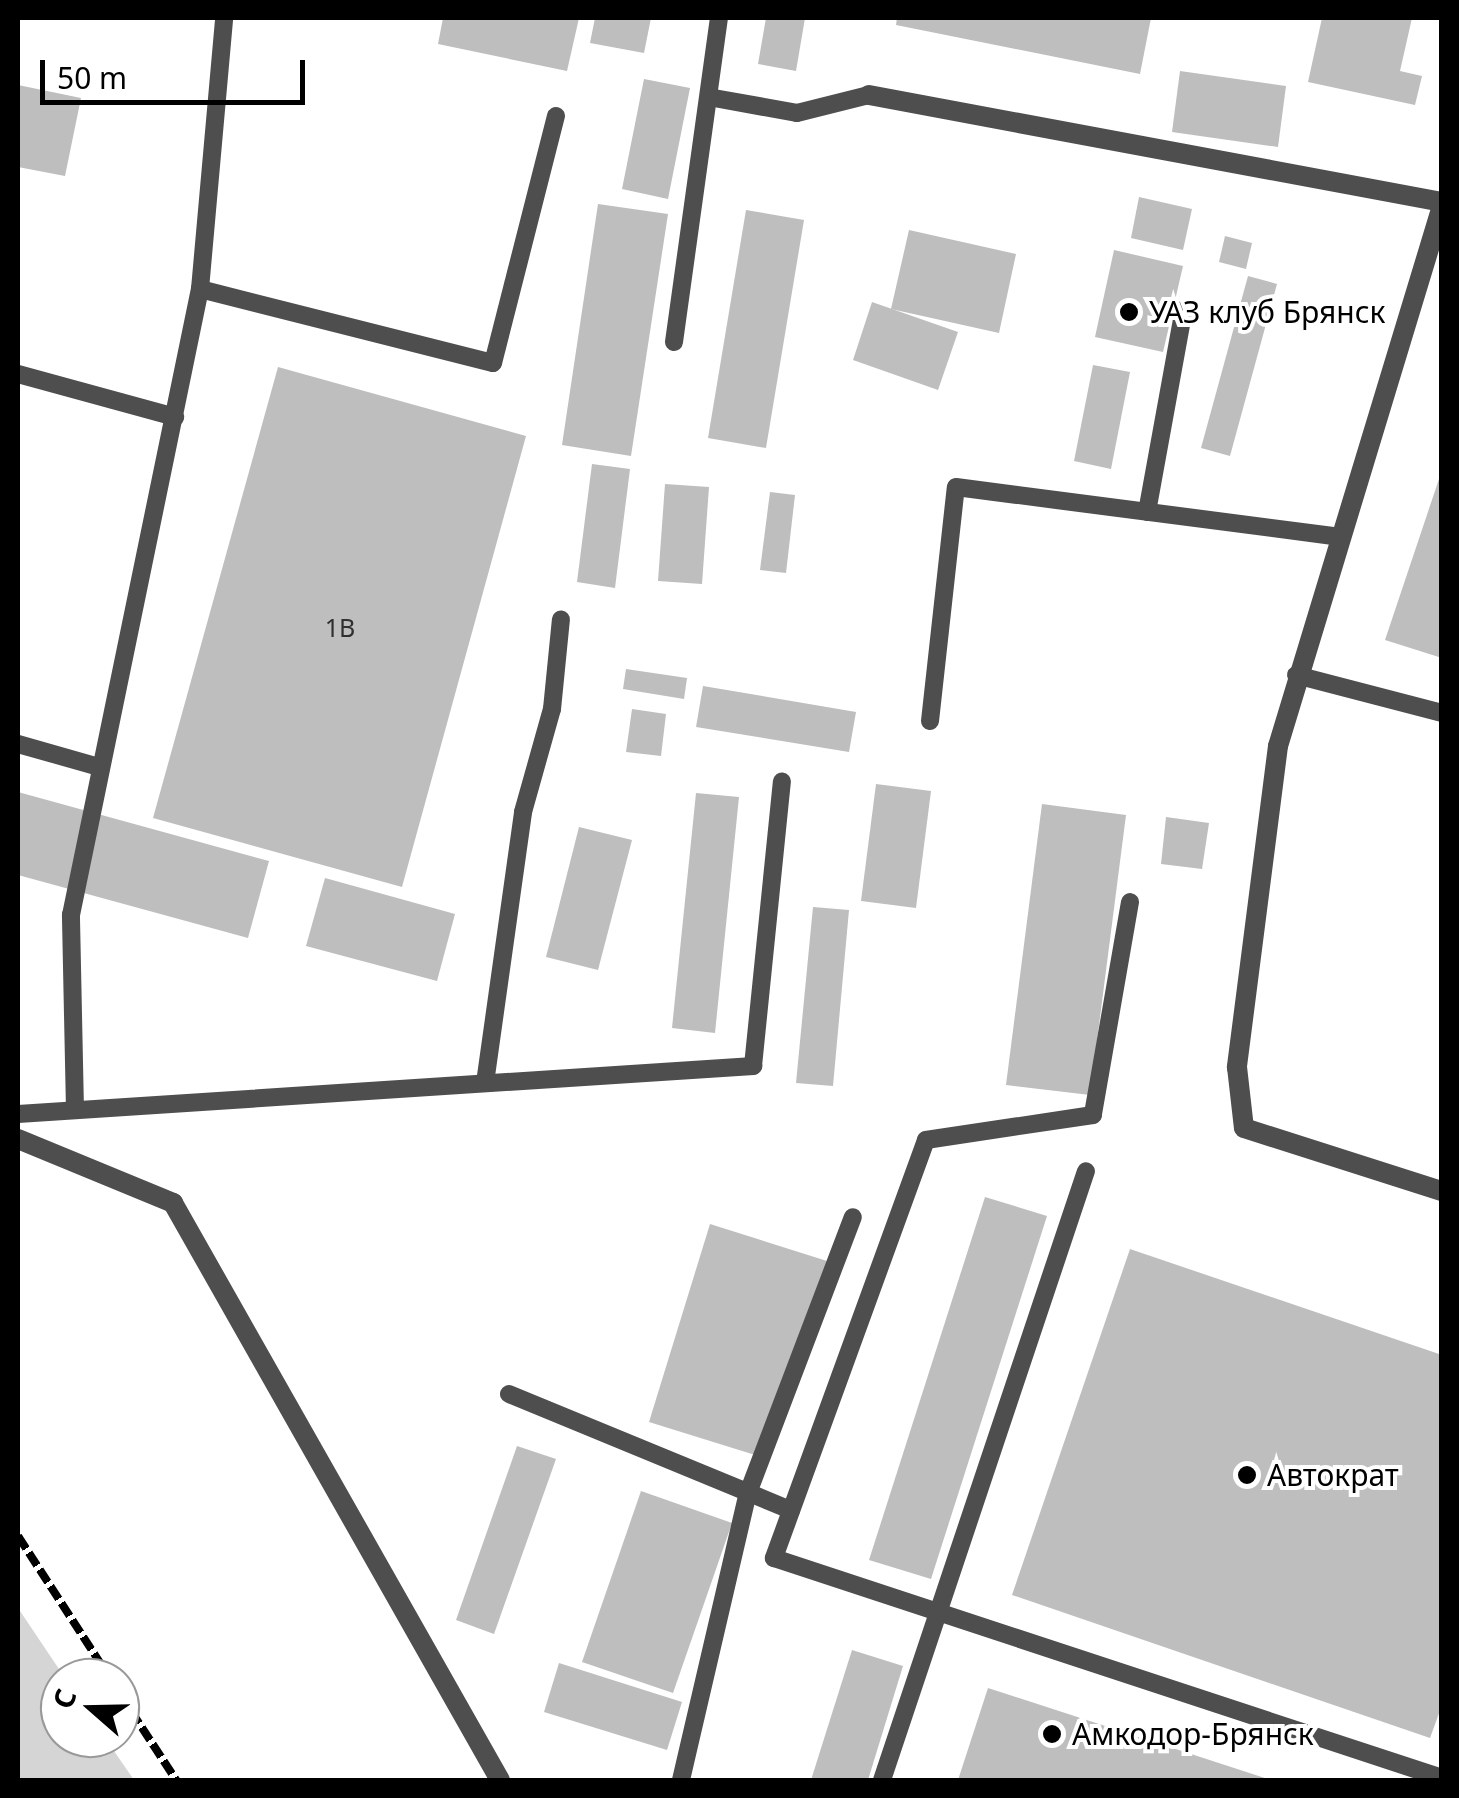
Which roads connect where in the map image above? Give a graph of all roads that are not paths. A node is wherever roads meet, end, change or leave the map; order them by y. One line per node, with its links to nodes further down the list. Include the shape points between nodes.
1 (224, 18): 7 (lane)
2 (720, 18): 4 (lane)
3 (868, 95): 4 (lane, via 797,113); 6 (street)
4 (714, 98): 9 (lane)
5 (556, 116): 7 (lane, via 494,363)
6 (1442, 204): 13 (street)
7 (200, 289): 11 (lane)
8 (1184, 309): 12 (lane)
9 (674, 342)
10 (18, 374): 11 (lane)
11 (176, 417): 19 (lane)
12 (1146, 512): 13 (lane); 17 (lane, via 956,488)
13 (1341, 537): 15 (street)
14 (561, 619): 22 (lane, via 552,709 523,812)
15 (1296, 675): 16 (lane); 27 (street, via 1278,746 1237,1066 1244,1128)
16 (1442, 713)
17 (930, 722)
18 (18, 744): 19 (lane)
19 (96, 766): 23 (lane, via 70,915)
20 (782, 780): 22 (lane, via 753,1066)
21 (1130, 902): 31 (lane, via 1093,1115 926,1140)
22 (485, 1083): 23 (lane)
23 (75, 1110): 24 (lane)
24 (18, 1114)
25 (18, 1138): 34 (street, via 173,1203)
26 (1086, 1171): 32 (lane)
27 (1442, 1191)
28 (853, 1217): 30 (lane)
29 (509, 1394): 30 (lane)
30 (748, 1493): 31 (lane); 35 (lane)
31 (792, 1510): 32 (lane, via 774,1558)
32 (938, 1613): 33 (lane); 36 (lane)
33 (1442, 1778)
34 (500, 1780)
35 (681, 1780)
36 (882, 1780)

